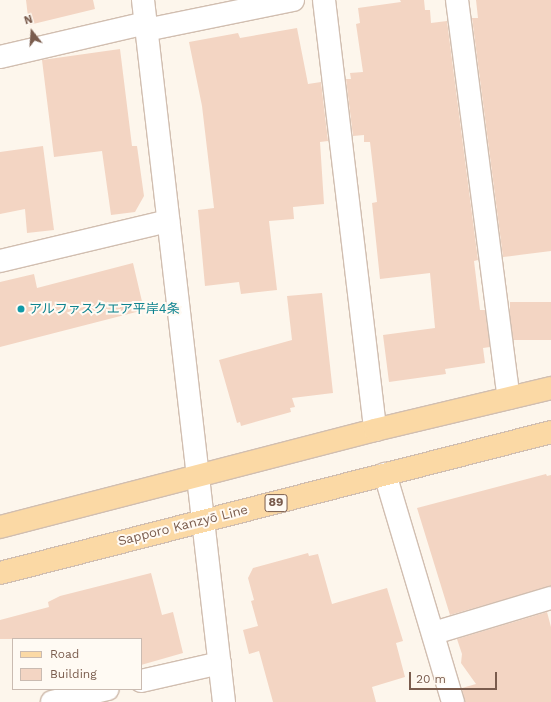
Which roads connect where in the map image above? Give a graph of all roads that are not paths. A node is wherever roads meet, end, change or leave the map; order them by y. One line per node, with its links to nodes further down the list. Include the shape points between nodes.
1 (143, 0): 5 (street)
2 (293, 0): 5 (street)
3 (324, 0): 11 (street)
4 (457, 0): 10 (street)
5 (146, 27): 6 (street); 7 (street)
6 (0, 57)
7 (168, 221): 8 (street); 14 (street)
8 (0, 261)
9 (551, 388): 10 (main road)
10 (509, 398): 11 (main road)
11 (375, 430): 14 (main road)
12 (551, 432): 13 (main road, Sapporo Kanzyō Line / 89)
13 (385, 474): 15 (main road, Sapporo Kanzyō Line / 89); 19 (street)
14 (197, 477): 15 (street); 16 (main road)
15 (202, 522): 17 (main road, Sapporo Kanzyō Line / 89); 20 (street)
16 (0, 527)
17 (0, 573)
18 (551, 598): 19 (street)
19 (434, 632): 25 (street)
20 (220, 663): 21 (street); 24 (street)
21 (142, 681)
22 (104, 690): 23 (street)
23 (52, 702)
24 (224, 702)
25 (453, 702)

